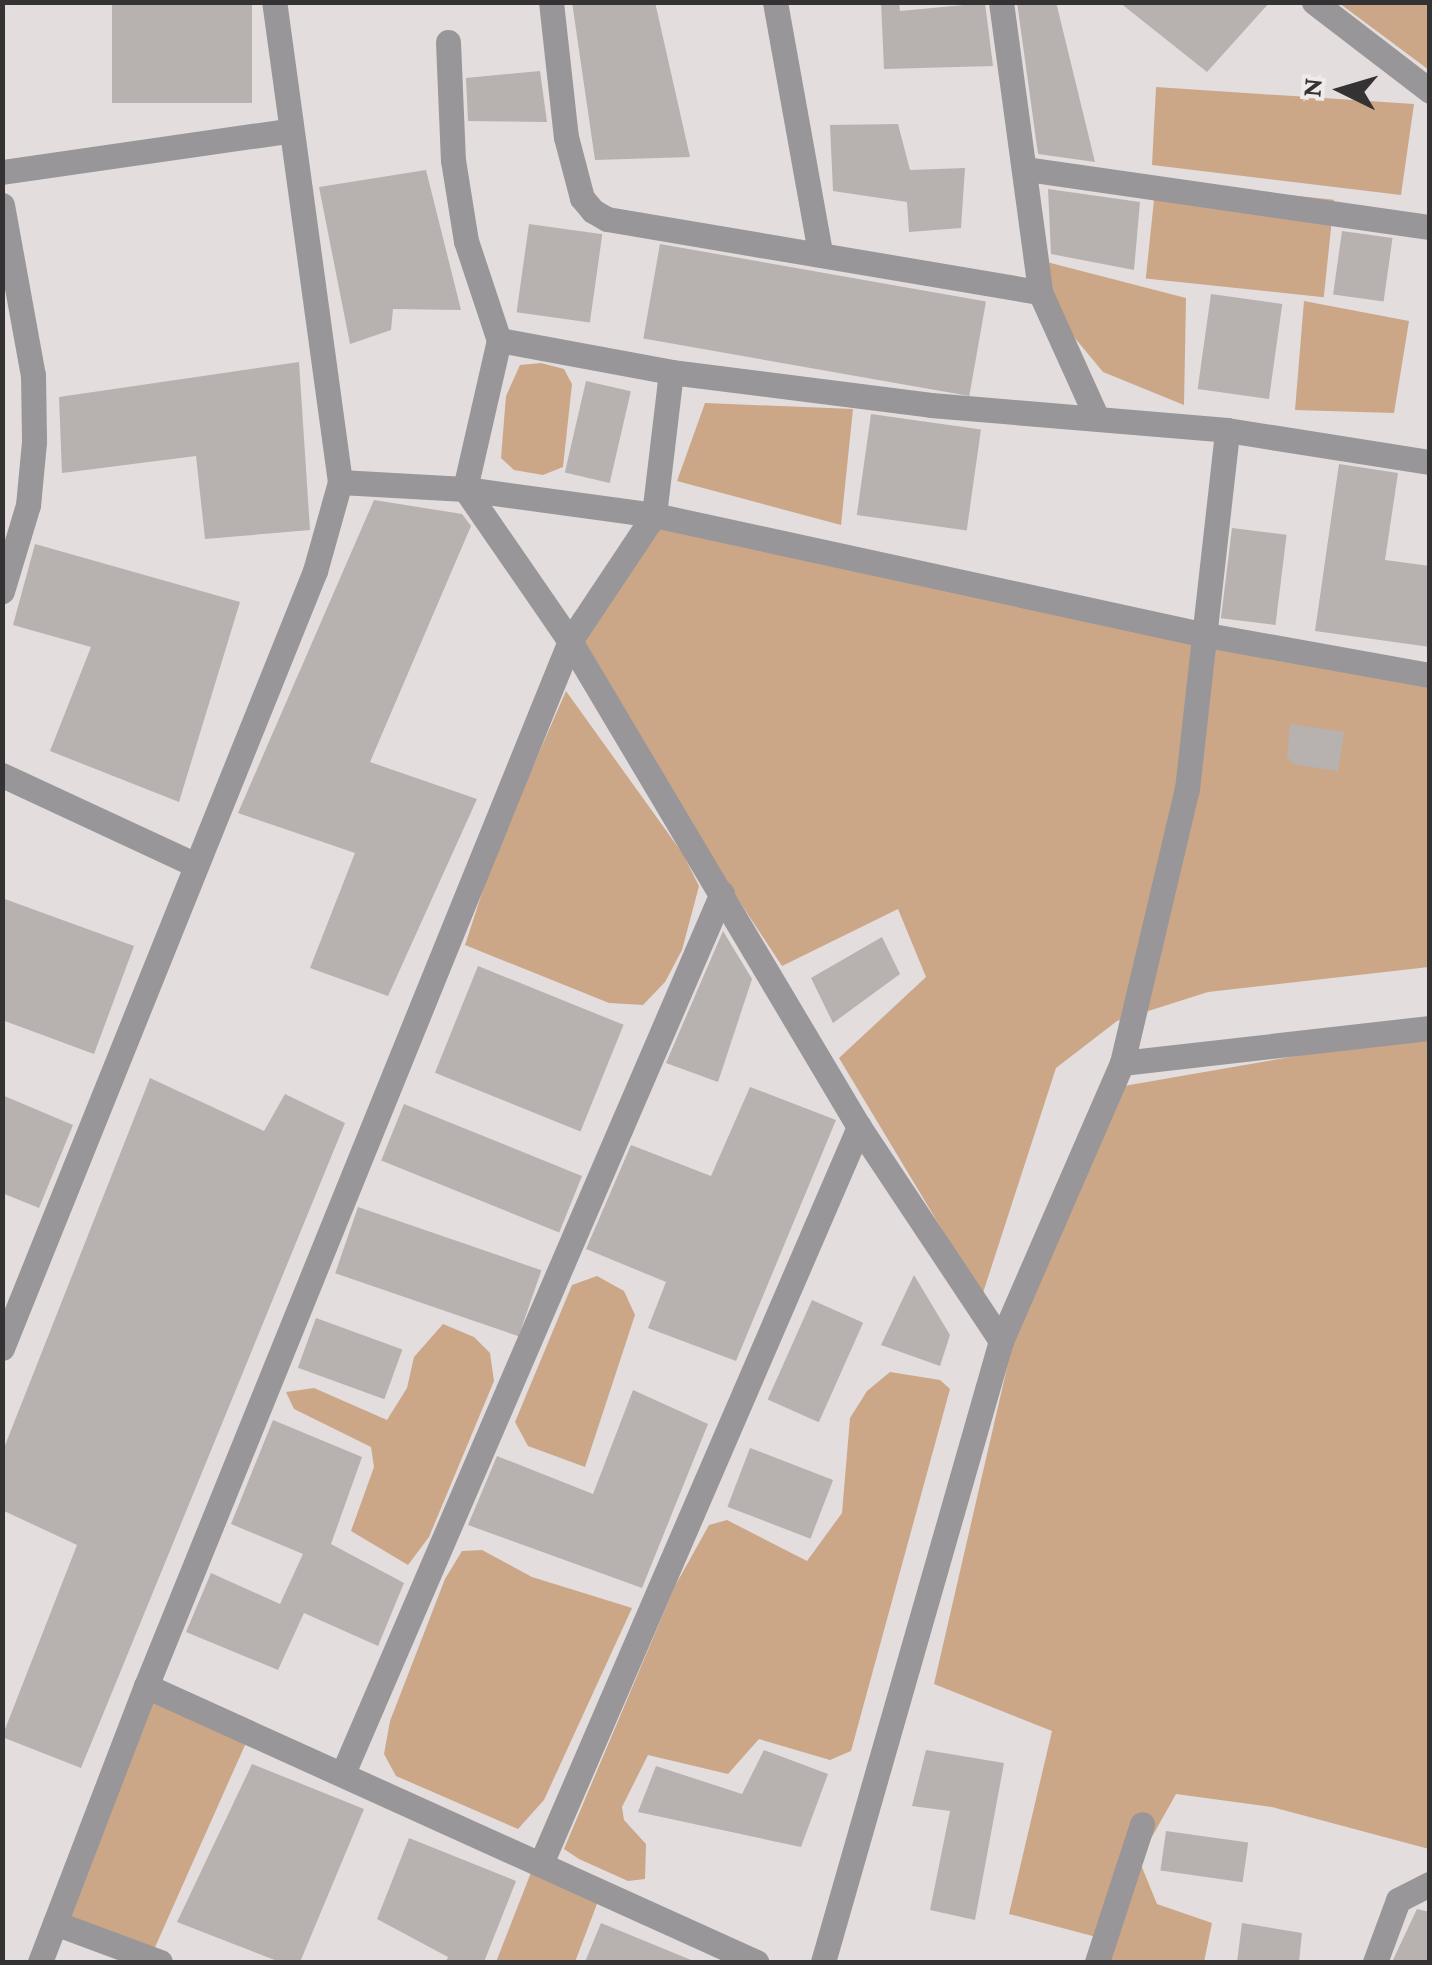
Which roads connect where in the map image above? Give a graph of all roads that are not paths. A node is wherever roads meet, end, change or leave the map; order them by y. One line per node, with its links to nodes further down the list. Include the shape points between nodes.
1 (274, 2): 8 (street)
2 (551, 2): 13 (street, via 566,138 582,198 594,212)
3 (775, 2): 13 (street)
4 (1000, 2): 9 (street)
5 (1314, 2): 7 (street)
6 (448, 42): 15 (street, via 453,160 466,241)
7 (1430, 91)
8 (288, 130): 10 (street); 20 (street)
9 (1026, 170): 12 (street); 14 (street)
10 (2, 172)
11 (2, 205): 23 (street, via 33,375 28,505)
12 (1430, 227)
13 (820, 252): 14 (street)
14 (1040, 292): 17 (street)
15 (499, 340): 16 (street); 21 (street)
16 (671, 372): 17 (street, via 931,404); 22 (street)
17 (1096, 416): 18 (street)
18 (1227, 430): 19 (street); 24 (street)
19 (1430, 462)
20 (340, 482): 21 (street); 28 (street, via 315,571)
21 (465, 489): 22 (street); 25 (street)
22 (654, 515): 24 (street); 25 (street)
23 (5, 575)
24 (1202, 634): 26 (street); 31 (street, via 1187,789)
25 (570, 641): 29 (street); 35 (street)
26 (1430, 675)
27 (2, 775): 28 (street)
28 (196, 865): 34 (street)
29 (722, 893): 32 (street); 36 (street)
30 (1430, 1028): 31 (street)
31 (1122, 1063): 33 (street)
32 (859, 1126): 33 (street); 38 (street)
33 (1000, 1341): 44 (street)
34 (2, 1348)
35 (146, 1686): 36 (street); 40 (street)
36 (343, 1773): 38 (street)
37 (1142, 1824): 45 (street)
38 (542, 1862): 43 (street)
39 (1430, 1884): 46 (street, via 1398,1900)
40 (56, 1923): 41 (street); 42 (street)
41 (40, 1962)
42 (160, 1962)
43 (756, 1962)
44 (822, 1962)
45 (1097, 1962)
46 (1375, 1962)

